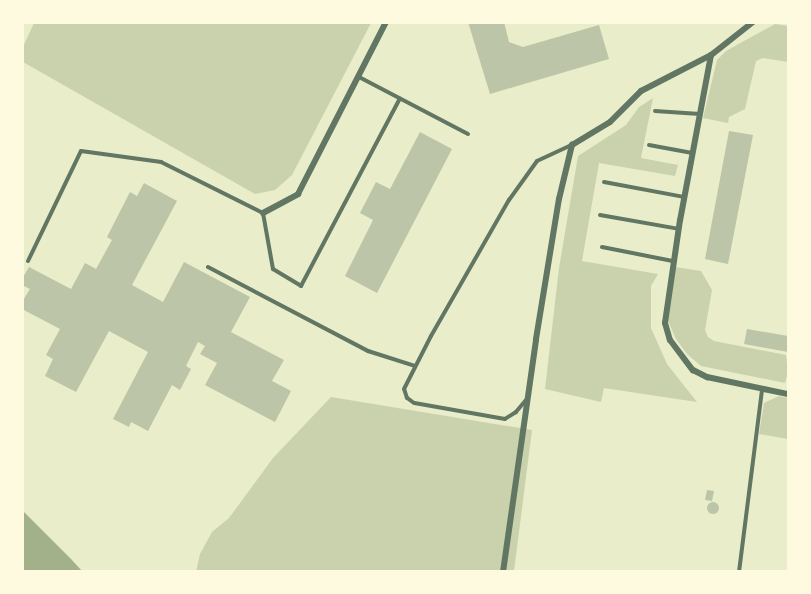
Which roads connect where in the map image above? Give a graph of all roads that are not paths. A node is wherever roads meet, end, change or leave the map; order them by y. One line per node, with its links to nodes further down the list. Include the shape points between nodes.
1 (386, 22): 4 (street)
2 (753, 22): 3 (street)
3 (711, 55): 7 (street); 9 (street, via 641,91 610,122)
4 (359, 77): 5 (lane); 14 (street, via 298,194)
5 (400, 98): 8 (lane); 14 (lane, via 300,286 273,269)
6 (656, 111): 7 (lane)
7 (700, 114): 11 (street)
8 (468, 134)
9 (572, 145): 21 (lane, via 537,161 514,192); 24 (street, via 559,199)
10 (649, 145): 11 (lane)
11 (692, 153): 13 (street)
12 (604, 182): 13 (lane)
13 (684, 197): 16 (street)
14 (263, 213): 18 (lane, via 161,162 81,151)
15 (600, 214): 16 (lane)
16 (678, 229): 19 (street)
17 (602, 247): 19 (lane)
18 (28, 261)
19 (673, 261): 22 (street, via 665,323 680,356 693,370 707,377)
20 (208, 267): 21 (lane, via 368,351)
21 (415, 366): 24 (lane, via 404,389 414,403 505,419)
22 (762, 389): 23 (street); 26 (lane)
23 (789, 394)
24 (528, 397): 25 (street)
25 (503, 572)
26 (739, 572)

